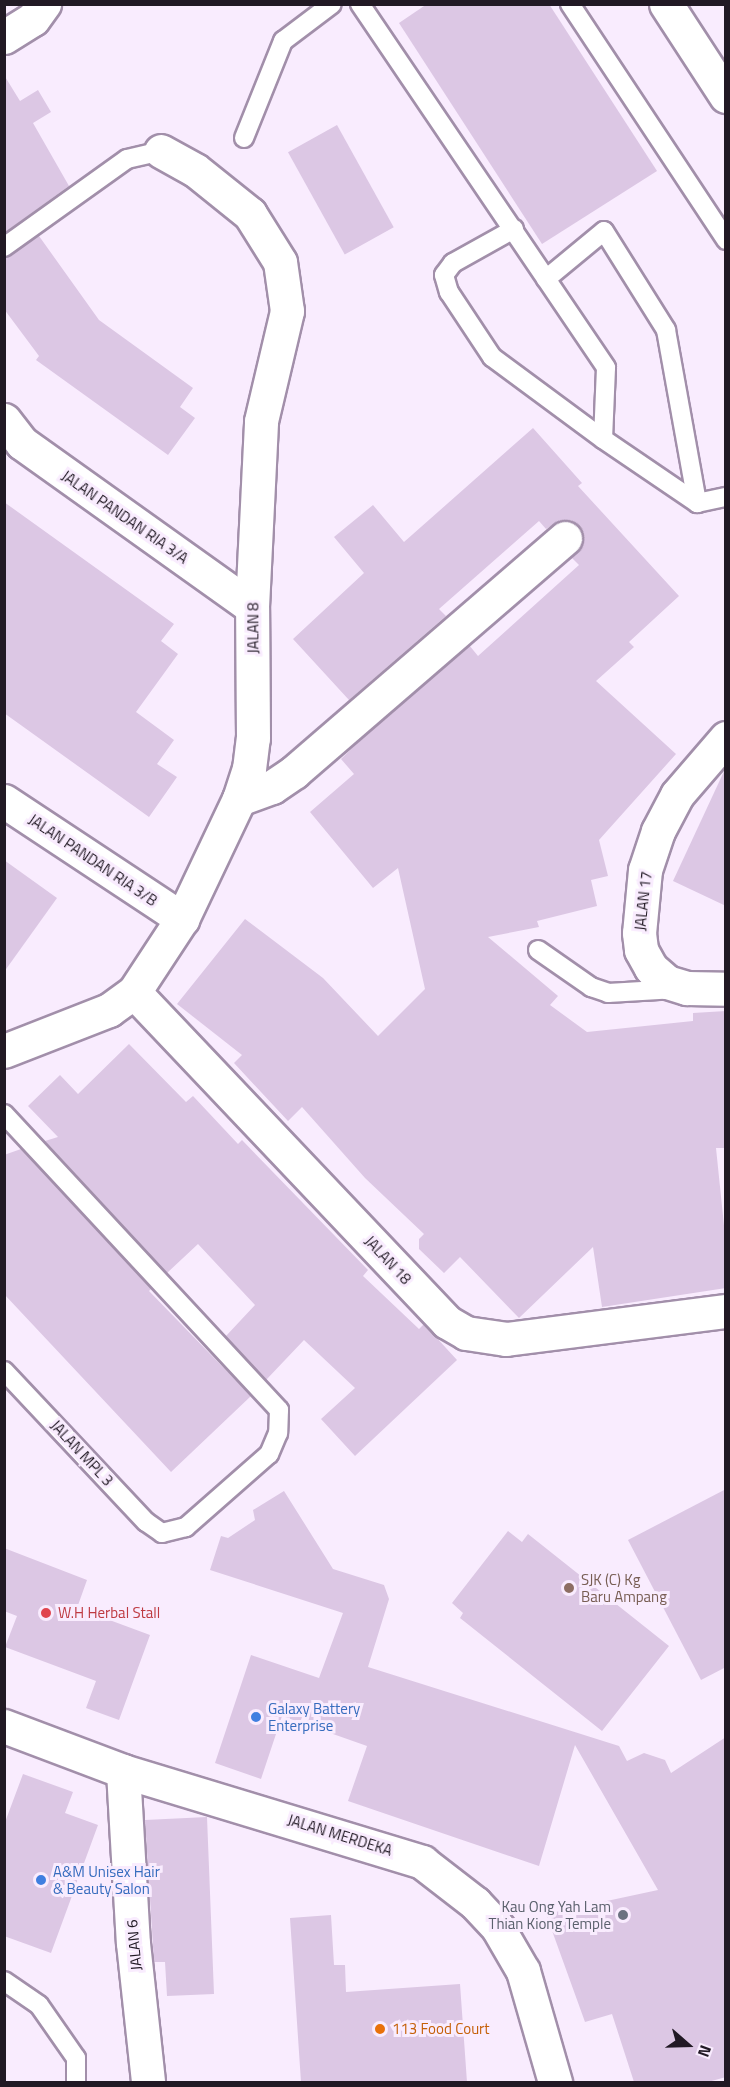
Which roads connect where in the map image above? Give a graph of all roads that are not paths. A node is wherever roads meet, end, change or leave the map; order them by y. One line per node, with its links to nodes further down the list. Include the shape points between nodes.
1 (44, 4): 6 (street, via 33,19)
2 (332, 4): 8 (lane, via 283,41)
3 (360, 4): 10 (lane)
4 (570, 4): 11 (lane)
5 (672, 6): 7 (street)
6 (4, 37)
7 (726, 96)
8 (244, 138)
9 (161, 151): 12 (lane, via 127,159); 19 (street, JALAN 8, via 195,170 250,214 280,262 287,312 261,422)
10 (514, 230): 13 (lane); 15 (lane, via 453,263 444,274 449,292 492,357)
11 (726, 240)
12 (4, 248)
13 (546, 279): 15 (lane, via 606,368); 17 (lane, via 604,231 666,330)
14 (4, 420): 19 (street, JALAN PANDAN RIA 3/A, via 22,443)
15 (603, 438): 17 (lane)
16 (726, 497): 17 (lane)
17 (697, 503)
18 (565, 538): 21 (street, via 294,772 272,787)
19 (252, 607): 21 (street, JALAN 8, via 254,738)
20 (726, 738): 25 (street, JALAN 17, via 677,795 645,870 641,950 659,975)
21 (239, 799): 23 (street, JALAN 8)
22 (4, 801): 23 (street, JALAN PANDAN RIA 3/B)
23 (182, 919): 27 (street, JALAN 8)
24 (538, 950): 25 (lane, via 591,987 608,993)
25 (687, 988): 26 (street, JALAN 17)
26 (726, 989)
27 (134, 992): 28 (street, JALAN 8, via 109,1010); 30 (street, JALAN 18, via 447,1322 466,1333 506,1339)
28 (4, 1051)
29 (7, 1122): 31 (lane, JALAN MPL 3, via 279,1410 278,1433 269,1454 186,1527 162,1533 146,1522)
30 (726, 1311)
31 (4, 1371)
32 (4, 1726): 33 (street, JALAN MERDEKA)
33 (123, 1771): 36 (street, JALAN 6, via 132,1943); 37 (street, JALAN MERDEKA, via 389,1850 422,1862 449,1881 498,1928 523,1971)
34 (4, 1981): 35 (lane, via 39,2005 76,2058)
35 (76, 2082)
36 (148, 2082)
37 (555, 2082)

